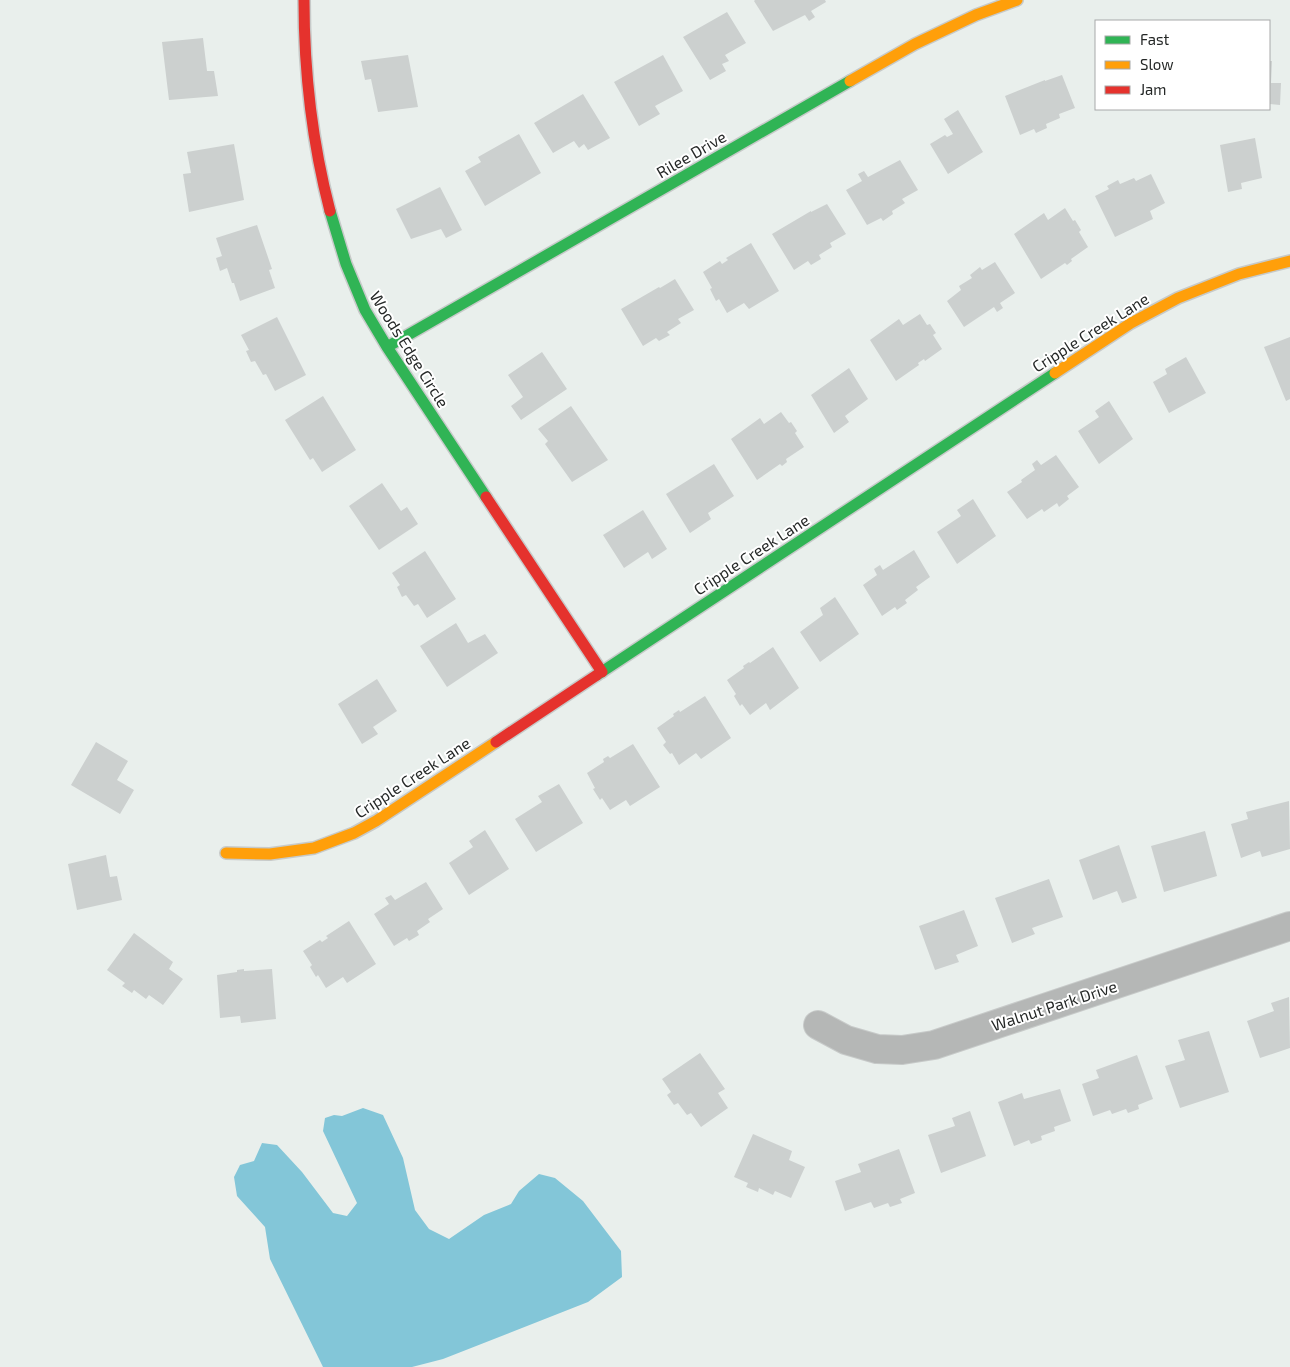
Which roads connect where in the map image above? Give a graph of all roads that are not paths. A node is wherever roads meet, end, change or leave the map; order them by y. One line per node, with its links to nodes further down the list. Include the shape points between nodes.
1 (304, 0): 4 (street, Woods Edge Circle, via 303,40 311,125 323,186 344,261 363,306)
2 (1017, 0): 4 (street, Rilee Drive, via 915,44)
3 (1290, 261): 5 (street, Cripple Creek Lane, via 1239,274 1178,298 1131,323)
4 (387, 348): 5 (street, Woods Edge Circle)
5 (602, 672): 6 (street, Cripple Creek Lane, via 354,833 314,848 270,854)
6 (226, 853)
7 (1290, 926): 8 (street, Walnut Park Drive, via 934,1044 902,1050 877,1049 846,1040)
8 (818, 1025)

